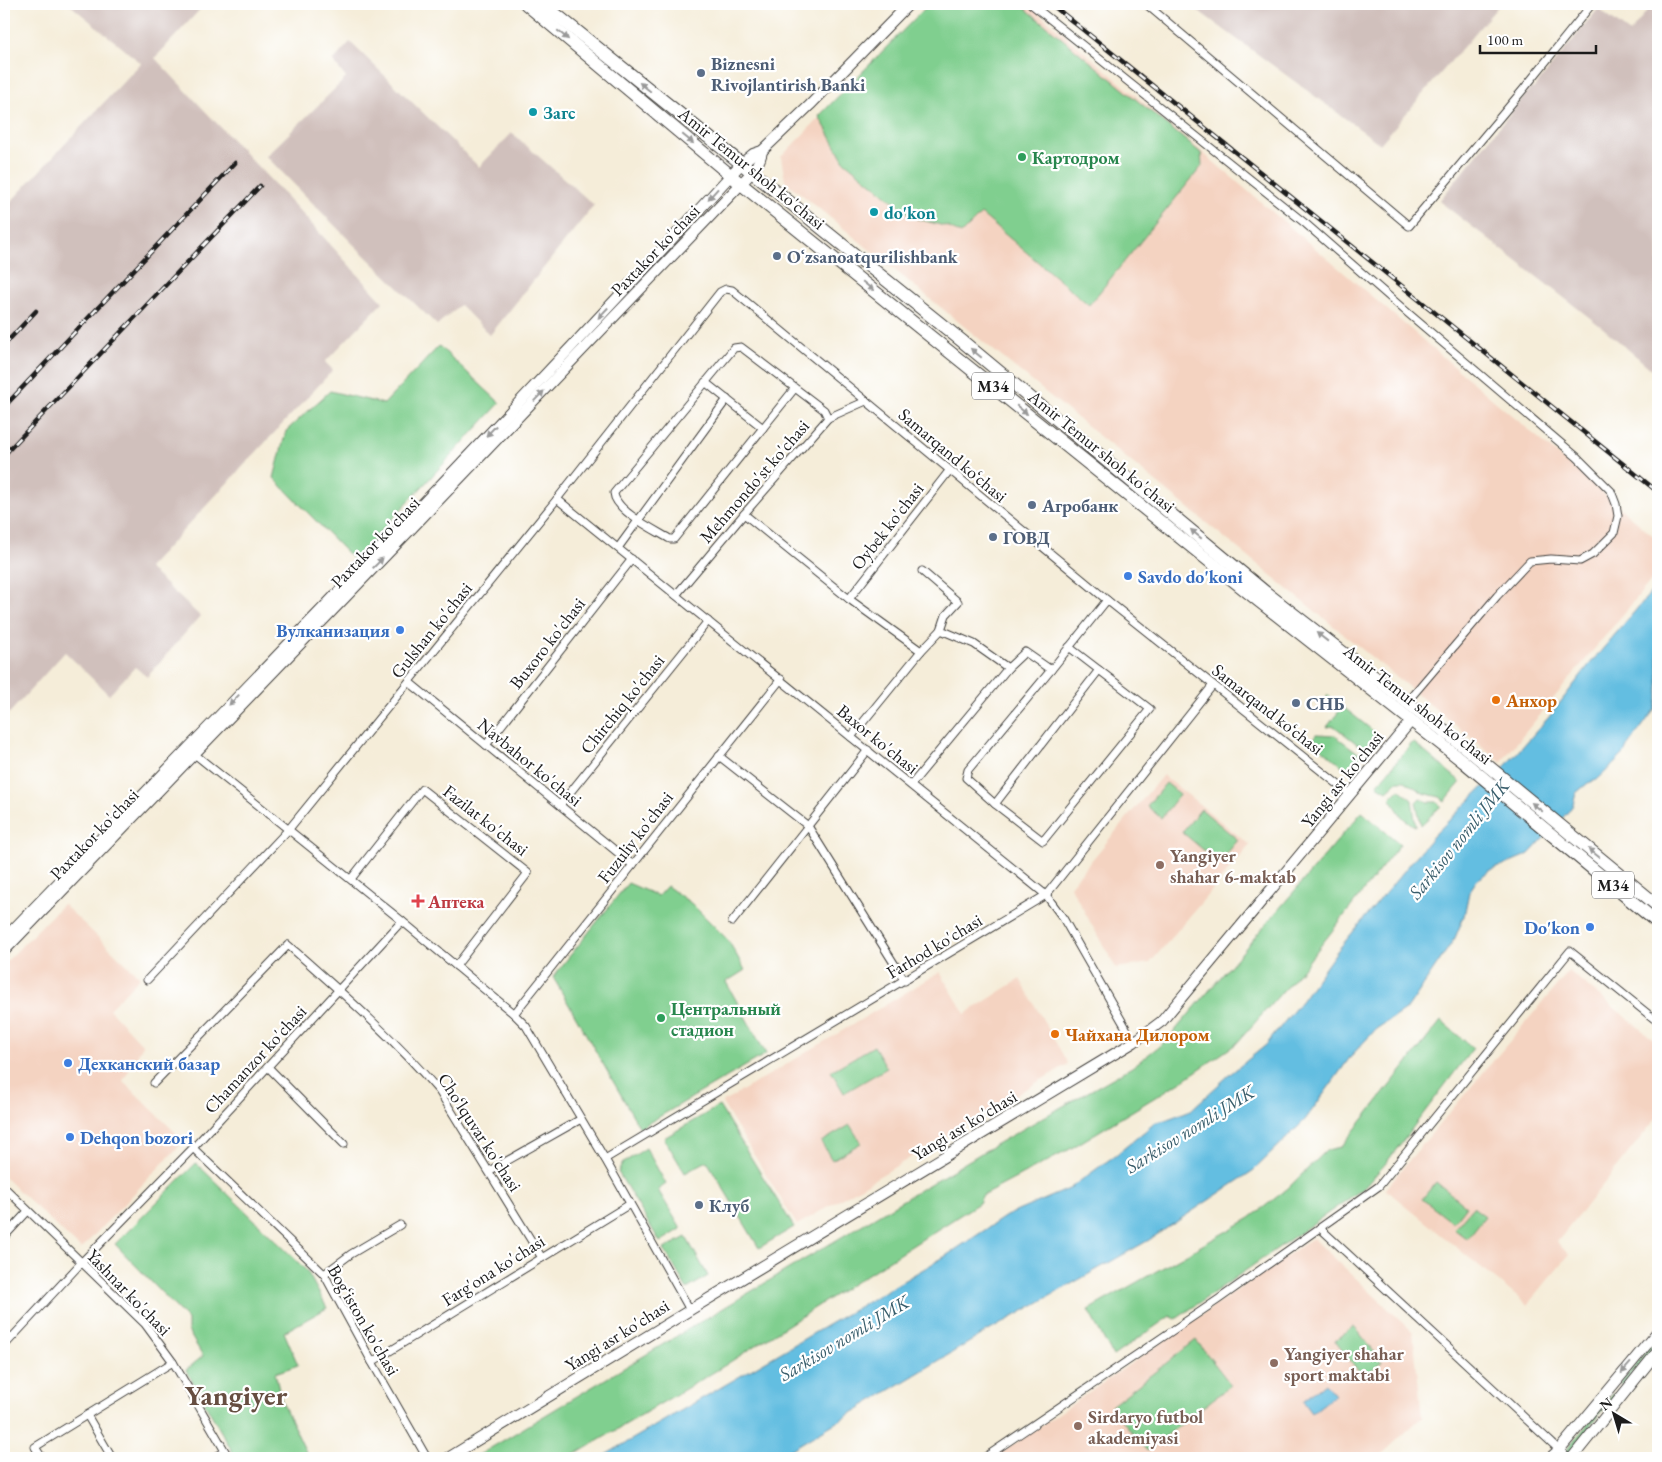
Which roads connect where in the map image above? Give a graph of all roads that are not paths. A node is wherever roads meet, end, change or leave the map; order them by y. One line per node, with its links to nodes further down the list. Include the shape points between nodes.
1 (526, 4): 10 (highway, Amir Temur shoh ko'chasi / M34, one-way to 10)
2 (543, 4): 8 (highway, Amir Temur shoh ko'chasi / M34, one-way to 2)
3 (909, 4): 7 (main road, Paxtakor ko'chasi)
4 (1031, 4): 41 (street, via 1306,224 1577,457 1611,491 1618,516 1614,533 1604,544 1580,561 1530,561)
5 (1146, 4): 6 (street, via 1409,226)
6 (1592, 4)
7 (762, 151): 8 (main road, Paxtakor ko'chasi); 9 (main road, Paxtakor ko'chasi)
8 (741, 164): 9 (highway, Amir Temur shoh ko'chasi / M34); 10 (main road, Paxtakor ko'chasi)
9 (752, 172): 11 (main road, Paxtakor ko'chasi); 13 (highway, Amir Temur shoh ko'chasi / M34)
10 (731, 174): 11 (highway, Amir Temur shoh ko'chasi / M34); 46 (main road, Paxtakor ko'chasi, one-way to 46)
11 (741, 184): 14 (highway, Amir Temur shoh ko'chasi / M34, one-way to 14); 46 (main road, Paxtakor ko'chasi, one-way to 11)
12 (726, 289): 18 (street, Samarqand ko‘chasi, via 732,290); 22 (street, Gulshan ko'chasi, via 720,292)
13 (962, 340): 14 (highway); 41 (highway, Amir Temur shoh ko'chasi / M34, one-way to 13, via 1265,592)
14 (952, 353): 42 (highway, Amir Temur shoh ko'chasi / M34, one-way to 42)
15 (705, 382): 16 (street, via 738,346); 17 (street); 24 (street, via 614,493 616,501)
16 (795, 388): 19 (street, via 824,410); 20 (street)
17 (727, 399): 20 (street); 24 (street)
18 (866, 401): 19 (street, Mehmondo'st ko'chasi); 21 (street, Samarqand ko‘chasi)
19 (828, 418): 23 (street, Mehmondo'st ko'chasi)
20 (763, 428): 24 (street, via 674,539)
21 (949, 471): 29 (street, Oybek ko'chasi); 30 (street, Samarqand ko‘chasi)
22 (557, 499): 25 (street, Baxor ko'chasi); 39 (street, Gulshan ko'chasi)
23 (744, 514): 28 (street, Mehmondo'st ko'chasi); 29 (street)
24 (639, 521): 25 (street)
25 (618, 548): 26 (street, Baxor ko'chasi)
26 (632, 559): 28 (street, Baxor ko'chasi); 44 (street, Buxoro ko'chasi)
27 (922, 571): 32 (street, via 958,602 946,615)
28 (676, 595): 31 (street, Baxor ko'chasi)
29 (849, 599): 34 (street)
30 (1107, 600): 33 (street); 40 (street, Samarqand ko‘chasi)
31 (708, 621): 38 (street, Baxor ko'chasi); 52 (street, Chirchiq ko'chasi)
32 (940, 630): 34 (street); 35 (street, via 974,644)
33 (1069, 646): 36 (street); 37 (street)
34 (920, 651): 43 (street)
35 (1008, 668): 36 (street, via 1025,652); 49 (street)
36 (1050, 670): 51 (street, via 968,770 966,778)
37 (1099, 670): 51 (street); 51 (street, via 1150,709 1043,841)
38 (781, 679): 43 (street, Baxor ko'chasi); 47 (street, Fuzuliy ko'chasi)
39 (409, 682): 44 (street, Navbahor ko'chasi); 54 (street, Gulshan ko'chasi)
40 (1213, 685): 50 (street, Samarqand ko‘chasi); 58 (street, Farhod ko'chasi)
41 (1406, 703): 48 (highway, Amir Temur shoh ko'chasi / M34)
42 (1411, 721): 48 (highway, Amir Temur shoh ko'chasi / M34); 50 (main road, Yangi asr ko'chasi)
43 (851, 737): 45 (street, Baxor ko'chasi)
44 (486, 745): 52 (street, Navbahor ko'chasi)
45 (868, 750): 49 (street, Baxor ko'chasi); 53 (street)
46 (191, 751): 54 (street); 63 (main road, Paxtakor ko'chasi); 64 (main road, Paxtakor ko'chasi)
47 (718, 756): 53 (street); 56 (street, Fuzuliy ko'chasi)
48 (1468, 757): 55 (highway, Amir Temur shoh ko'chasi / M34)
49 (911, 785): 58 (street, Baxor ko'chasi)
50 (1350, 794): 71 (main road, Yangi asr ko'chasi, via 1162,1021)
51 (995, 804)
52 (560, 805): 56 (street, Navbahor ko'chasi)
53 (808, 826): 61 (street); 67 (street)
54 (289, 829): 57 (street); 66 (street, Gulshan ko'chasi)
55 (1571, 842): 59 (highway, Amir Temur shoh ko'chasi / M34, one-way to 55); 62 (highway, Amir Temur shoh ko'chasi / M34)
56 (632, 865): 69 (street, Fuzuliy ko'chasi)
57 (351, 879): 60 (street); 65 (street, Fazilat ko'chasi, via 422,790 528,873)
58 (1046, 895): 67 (street, Farhod ko'chasi); 71 (street, Baxor ko'chasi, via 1063,918)
59 (1658, 906)
60 (402, 921): 65 (street); 68 (street, Chamanzor ko'chasi)
61 (732, 922)
62 (1658, 923)
63 (4, 939)
64 (4, 951)
65 (456, 966): 69 (street)
66 (147, 980)
67 (905, 981): 77 (street, Farhod ko'chasi)
68 (339, 990): 72 (street, Chamanzor ko'chasi); 73 (street, Cho‘lquvar ko'chasi, via 288,945); 78 (street, Cho‘lquvar ko'chasi, via 426,1075)
69 (514, 1014): 74 (street, via 526,1026)
70 (1658, 1022): 83 (street, via 1570,950 1379,1186)
71 (1134, 1042): 88 (main road, Yangi asr ko'chasi)
72 (268, 1067): 75 (street); 76 (street, Chamanzor ko'chasi)
73 (154, 1083)
74 (581, 1119): 77 (street); 78 (street)
75 (344, 1144)
76 (193, 1148): 86 (street, Chamanzor ko'chasi); 87 (street, Bog‘iston ko'chasi)
77 (605, 1159): 80 (street)
78 (489, 1171): 85 (street, Cho‘lquvar ko'chasi)
79 (4, 1187): 81 (street, Yashnar ko'chasi)
80 (630, 1204): 85 (street, Farg'ona ko'chasi); 88 (street)
81 (28, 1211): 84 (street); 86 (street, Yashnar ko'chasi)
82 (400, 1225): 87 (street)
83 (1321, 1229): 97 (street); 104 (street)
84 (4, 1236)
85 (542, 1258): 93 (street, Farg'ona ko'chasi)
86 (82, 1262): 90 (street, Chamanzor ko'chasi); 92 (street, Yashnar ko'chasi, via 145,1324)
87 (324, 1274): 93 (street, Bog‘iston ko'chasi)
88 (690, 1310): 103 (main road, Yangi asr ko'chasi)
89 (1658, 1333): 94 (main road, one-way to 94)
90 (4, 1346)
91 (1658, 1351): 95 (main road)
92 (173, 1362): 96 (street); 98 (street, Yashnar ko'chasi)
93 (372, 1362): 102 (street, Bog‘iston ko'chasi)
94 (1614, 1382): 95 (street); 97 (main road)
95 (1626, 1392): 107 (main road)
96 (87, 1415): 99 (street); 100 (street, via 35,1447)
97 (1559, 1450): 105 (main road); 106 (street)
98 (227, 1455): 101 (street)
99 (110, 1457)
100 (42, 1458)
101 (213, 1458)
102 (427, 1458)
103 (448, 1458)
104 (984, 1458)
105 (1550, 1458)
106 (1568, 1458)
107 (1572, 1458)

